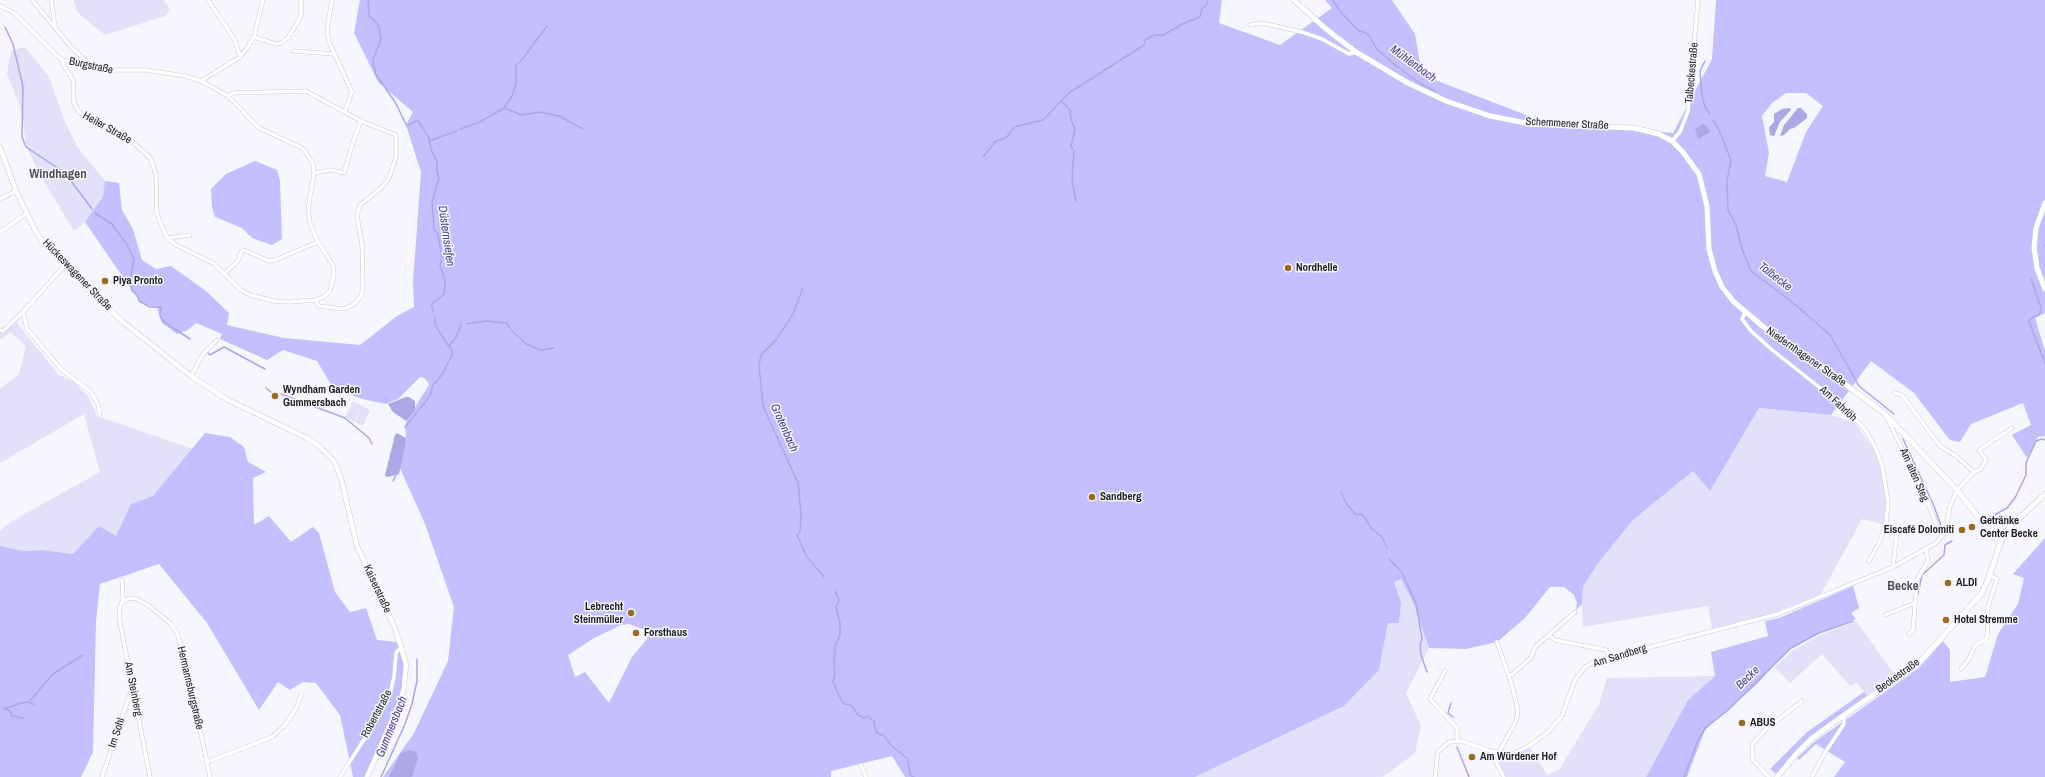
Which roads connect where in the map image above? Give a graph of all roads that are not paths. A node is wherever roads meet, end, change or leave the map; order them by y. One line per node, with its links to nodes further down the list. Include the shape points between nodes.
1 (32, 0): 11 (street)
2 (51, 0): 11 (street)
3 (208, 0): 16 (street, via 235,40)
4 (263, 0): 12 (street)
5 (301, 0): 12 (street, via 301,16 288,38 276,44)
6 (332, 0): 15 (street, via 327,30)
7 (1294, 0): 14 (main road, Schemmener Straße)
8 (1698, 0): 23 (street, Talbeckestraße, via 1688,111 1680,132)
9 (0, 6): 17 (street, Burgstraße, via 14,12)
10 (1250, 25): 14 (street, Schemmener Straße, via 1262,23 1302,32 1322,39 1349,54)
11 (55, 27): 18 (street)
12 (254, 37): 16 (street)
13 (294, 51): 15 (street)
14 (1356, 52): 23 (main road, Schemmener Straße, via 1408,83 1446,101 1490,116 1531,124 1634,128 1659,134)
15 (334, 54): 21 (street, via 352,92)
16 (240, 57): 19 (street)
17 (63, 60): 18 (street, Burgstraße); 32 (street, Heiler Straße, via 73,80 74,103 79,112 133,142 150,158 156,174 156,214)
18 (88, 65): 19 (street, Burgstraße, via 107,70 161,71)
19 (201, 81): 20 (street, Burgstraße)
20 (228, 96): 21 (street, via 233,93 306,91); 25 (street, via 259,128 306,151)
21 (345, 111): 22 (street)
22 (362, 121): 25 (street, via 344,172 331,170); 37 (street, via 396,135 396,157 389,178 360,205 357,216 362,244 361,296 354,305 342,309 319,306)
23 (1672, 141): 39 (main road, Niedernhagener Straße, via 1699,174 1705,193 1709,249 1715,271 1722,287)
24 (0, 147): 26 (street, Hückeswagener Straße)
25 (314, 173): 33 (street, via 308,209 310,223)
26 (16, 191): 27 (street); 29 (street, Hückeswagener Straße)
27 (0, 199)
28 (2045, 203): 36 (main road, via 2036,228 2034,248 2036,268)
29 (26, 214): 30 (street); 34 (street, Hückeswagener Straße, via 43,242)
30 (0, 232)
31 (190, 235): 32 (street)
32 (167, 238): 35 (street, via 213,263)
33 (318, 242): 35 (street, via 269,261 244,250 238,261); 37 (street, via 332,265 334,275 330,291 324,297)
34 (65, 265): 38 (street); 42 (street, Hückeswagener Straße, via 123,322)
35 (224, 274): 37 (street, via 250,296 274,301)
36 (2045, 289)
37 (315, 300)
38 (23, 312): 40 (street, via 3,331); 45 (street, via 27,329 60,369 91,392 98,404)
39 (1745, 312): 44 (main road, Niedernhagener Straße); 51 (street, Am Fahrlöh, via 1742,319 1752,331 1848,410 1866,431 1879,455 1887,488)
40 (0, 330)
41 (217, 340): 42 (street, via 203,354)
42 (191, 376): 46 (street, Hückeswagener Straße, via 228,400)
43 (1895, 393): 48 (street, via 1902,395 1940,446)
44 (1884, 413): 49 (main road, Niedernhagener Straße); 52 (street, Am alten Steg)
45 (100, 416)
46 (281, 425): 66 (street, Kaiserstraße, via 318,445 334,461 342,478 357,546)
47 (2012, 428): 48 (street, via 1979,450 1986,460 1981,469)
48 (1974, 472): 49 (street)
49 (1957, 490): 52 (street, via 1950,506 1948,526); 53 (main road, Niedernhagener Straße, via 1994,537)
50 (2045, 494): 53 (main road, via 2009,528)
51 (1886, 524): 55 (street, Am Fahrlöh); 56 (street, via 1897,531)
52 (1942, 537): 54 (street)
53 (2001, 541): 57 (main road, Beckestraße)
54 (1926, 548): 56 (street); 60 (street, via 1928,561 1918,576)
55 (1869, 561)
56 (1893, 567): 67 (street, Am Sandberg, via 1778,614)
57 (1990, 575): 68 (street, via 1997,579 1988,606 1987,638 1975,646); 74 (main road, Beckestraße, via 1982,593 1917,665)
58 (122, 580): 59 (street, Am Steinberg)
59 (123, 601): 71 (street, Am Steinberg, via 119,617); 78 (street, Hermannsburgstraße, via 137,599 149,606 170,623 177,633 186,662)
60 (1915, 603): 62 (street); 63 (street, via 1913,630)
61 (1575, 612): 64 (street)
62 (1885, 614)
63 (1909, 634)
64 (1550, 636): 67 (street, via 1555,640 1606,650); 70 (street, via 1535,648 1531,658)
65 (1497, 642): 70 (street)
66 (402, 648): 83 (street, Robertstraße, via 396,654 390,694); 84 (street, Kaiserstraße, via 406,664 400,702)
67 (1610, 657): 77 (street, Am Sandberg, via 1585,667 1575,680 1562,716 1548,732 1529,746 1512,754)
68 (1961, 669)
69 (1445, 671): 75 (street, via 1430,699 1457,728)
70 (1509, 677): 77 (street, via 1518,711 1516,721)
71 (134, 693): 80 (street, Im Sohl, via 130,694); 81 (street, Am Steinberg)
72 (301, 695): 78 (street, via 296,709 272,737)
73 (1802, 701): 88 (street, via 1765,730 1752,745 1752,760)
74 (1844, 715): 89 (main road, Beckestraße, via 1812,739); 90 (street, via 1844,724 1833,738)
75 (1457, 741): 76 (street, Am Sandberg); 86 (street, via 1449,742 1438,752)
76 (1490, 751): 77 (street, Am Sandberg); 87 (street)
77 (1499, 752)
78 (207, 762): 82 (street, Hermannsburgstraße)
79 (861, 765): 85 (street)
80 (102, 777)
81 (150, 777)
82 (210, 777)
83 (340, 777)
84 (366, 777)
85 (866, 777)
86 (1435, 777)
87 (1504, 777)
88 (1769, 777)
89 (1777, 777)
90 (1812, 777)

